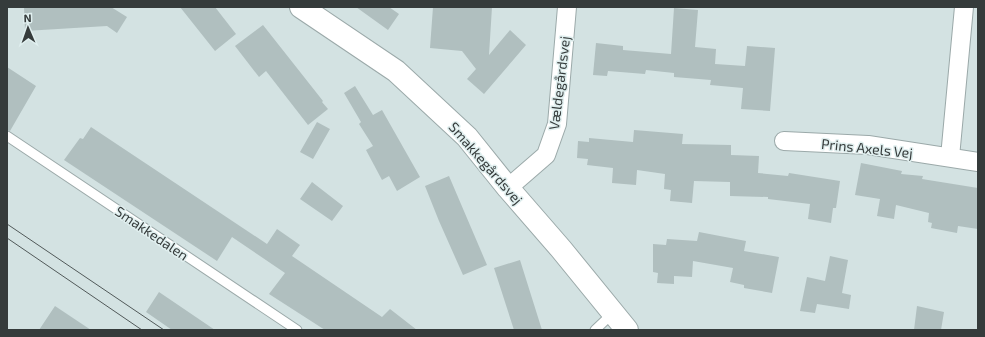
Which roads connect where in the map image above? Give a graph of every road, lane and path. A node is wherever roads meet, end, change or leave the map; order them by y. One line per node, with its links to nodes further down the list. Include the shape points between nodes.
1 (301, 7): 8 (street, Smakkegårdsvej, via 396,71 467,137)
2 (567, 7): 8 (street, Vældegårdsvej, via 557,124 546,155)
3 (964, 7): 6 (street)
4 (7, 136): 10 (lane, Smakkedalen)
5 (784, 141): 6 (street, Prins Axels Vej, via 868,145)
6 (950, 157): 7 (street, Prins Axels Vej)
7 (978, 162)
8 (508, 188): 9 (street, Smakkegårdsvej)
9 (613, 313): 11 (lane); 12 (street, Smakkegårdsvej)
10 (297, 330)
11 (595, 330)
12 (627, 330)

